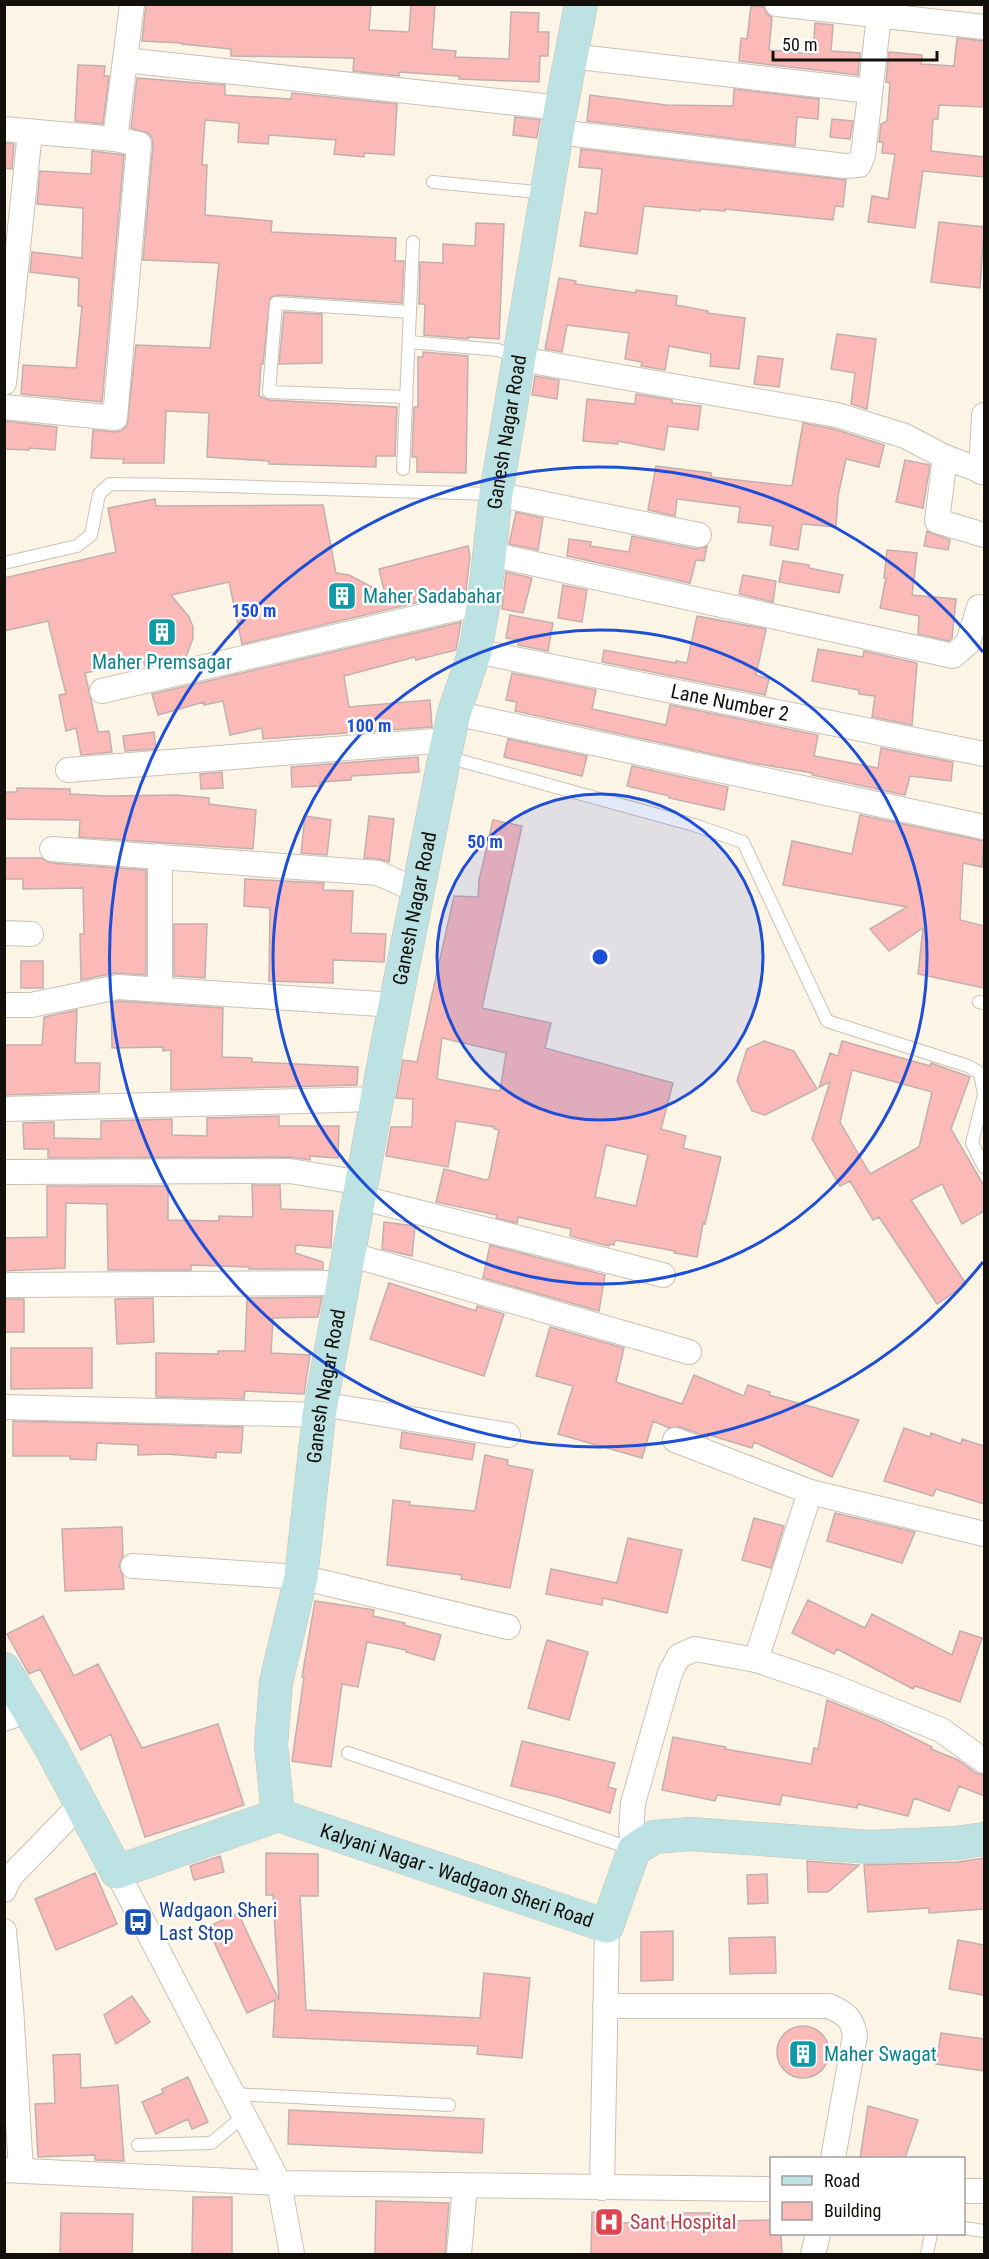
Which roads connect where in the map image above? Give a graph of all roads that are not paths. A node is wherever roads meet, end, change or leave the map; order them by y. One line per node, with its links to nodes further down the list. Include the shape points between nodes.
1 (132, 4): 7 (street)
2 (581, 4): 6 (street, Ganesh Nagar Road)
3 (777, 4): 4 (street)
4 (879, 16): 5 (street); 8 (street)
5 (984, 27)
6 (571, 56): 8 (street); 9 (street, Ganesh Nagar Road)
7 (125, 60): 9 (street); 12 (street)
8 (870, 91): 9 (street, via 859,165 845,166)
9 (559, 120): 14 (street, Ganesh Nagar Road)
10 (4, 129): 11 (street)
11 (30, 132): 12 (street); 19 (street)
12 (115, 139): 21 (street, via 139,144 114,418)
13 (434, 182): 14 (lane)
14 (547, 193): 18 (street, Ganesh Nagar Road)
15 (413, 242): 16 (lane)
16 (410, 312): 17 (lane); 20 (lane, via 276,303 269,392)
17 (409, 342): 18 (lane, via 498,350); 20 (lane)
18 (520, 359): 23 (street, via 837,415 905,436); 26 (street, Ganesh Nagar Road)
19 (4, 383)
20 (406, 397): 24 (lane)
21 (4, 407)
22 (984, 415): 25 (street)
23 (945, 457): 25 (street); 28 (street, via 937,521)
24 (404, 469)
25 (983, 472)
26 (496, 494): 27 (street); 29 (street, Ganesh Nagar Road); 30 (lane, via 110,484 99,494 91,535 77,546)
27 (699, 535)
28 (984, 535)
29 (490, 554): 31 (street, Ganesh Nagar Road); 32 (street, via 953,656 968,643 979,607)
30 (4, 563)
31 (484, 602): 33 (street, Ganesh Nagar Road); 34 (street)
32 (984, 608)
33 (475, 651): 35 (street, Ganesh Nagar Road); 36 (street, Lane Number 2)
34 (102, 691)
35 (449, 736): 37 (street); 38 (street); 41 (street, Ganesh Nagar Road); 49 (lane, via 743,842 827,1020 980,1073 984,1095 972,1143)
36 (984, 754)
37 (68, 770)
38 (984, 827)
39 (52, 849): 40 (street)
40 (160, 856): 41 (street, via 378,873); 44 (street)
41 (418, 891): 46 (street, Ganesh Nagar Road)
42 (4, 933): 43 (street)
43 (31, 934)
44 (160, 989): 45 (street, via 118,987 31,1005); 46 (street)
45 (4, 1005)
46 (395, 1005): 47 (street, Ganesh Nagar Road)
47 (377, 1099): 48 (street); 51 (street, Ganesh Nagar Road)
48 (4, 1109)
49 (984, 1167)
50 (4, 1172): 51 (street, via 290,1171)
51 (360, 1190): 52 (street, Ganesh Nagar Road); 53 (street)
52 (346, 1268): 54 (street); 55 (street); 57 (street, Ganesh Nagar Road)
53 (663, 1275)
54 (4, 1285)
55 (688, 1352)
56 (4, 1407): 57 (street)
57 (320, 1409): 58 (street); 63 (street, Ganesh Nagar Road)
58 (508, 1435)
59 (675, 1440): 60 (street)
60 (810, 1492): 61 (street); 65 (street)
61 (984, 1534)
62 (133, 1566): 63 (street)
63 (301, 1577): 64 (street); 71 (street, Ganesh Nagar Road, via 276,1682 271,1744)
64 (508, 1627)
65 (756, 1660): 69 (street, via 941,1730); 73 (street, via 695,1650 679,1656 670,1673 633,1803)
66 (4, 1669): 67 (street)
67 (17, 1714): 70 (street, via 50,1746)
68 (348, 1752): 73 (lane)
69 (984, 1761)
70 (81, 1804): 74 (street); 75 (street)
71 (278, 1815): 74 (street); 76 (street, Kalyani Nagar - Wadgaon Sheri Road)
72 (984, 1839): 73 (street, via 870,1847 691,1834 654,1837)
73 (634, 1850): 76 (street, Kalyani Nagar - Wadgaon Sheri Road)
74 (117, 1872): 79 (street)
75 (6, 1880)
76 (606, 1926): 78 (street)
77 (4, 1931): 84 (street, via 11,2007)
78 (605, 2006): 83 (street, via 829,2006 845,2013 853,2023 855,2035); 87 (street)
79 (233, 2094): 80 (lane); 81 (street)
80 (449, 2105)
81 (244, 2116): 82 (lane, via 211,2143); 85 (street)
82 (138, 2145)
83 (833, 2157)
84 (13, 2170): 85 (street)
85 (279, 2183): 86 (street); 95 (street)
86 (465, 2186): 87 (street); 96 (street)
87 (602, 2188): 88 (street)
88 (770, 2189)
89 (965, 2191): 90 (street)
90 (984, 2191)
91 (965, 2228): 92 (lane)
92 (984, 2231)
93 (818, 2235): 97 (street)
94 (931, 2235): 98 (lane)
95 (291, 2254)
96 (459, 2254)
97 (813, 2254)
98 (927, 2254)

